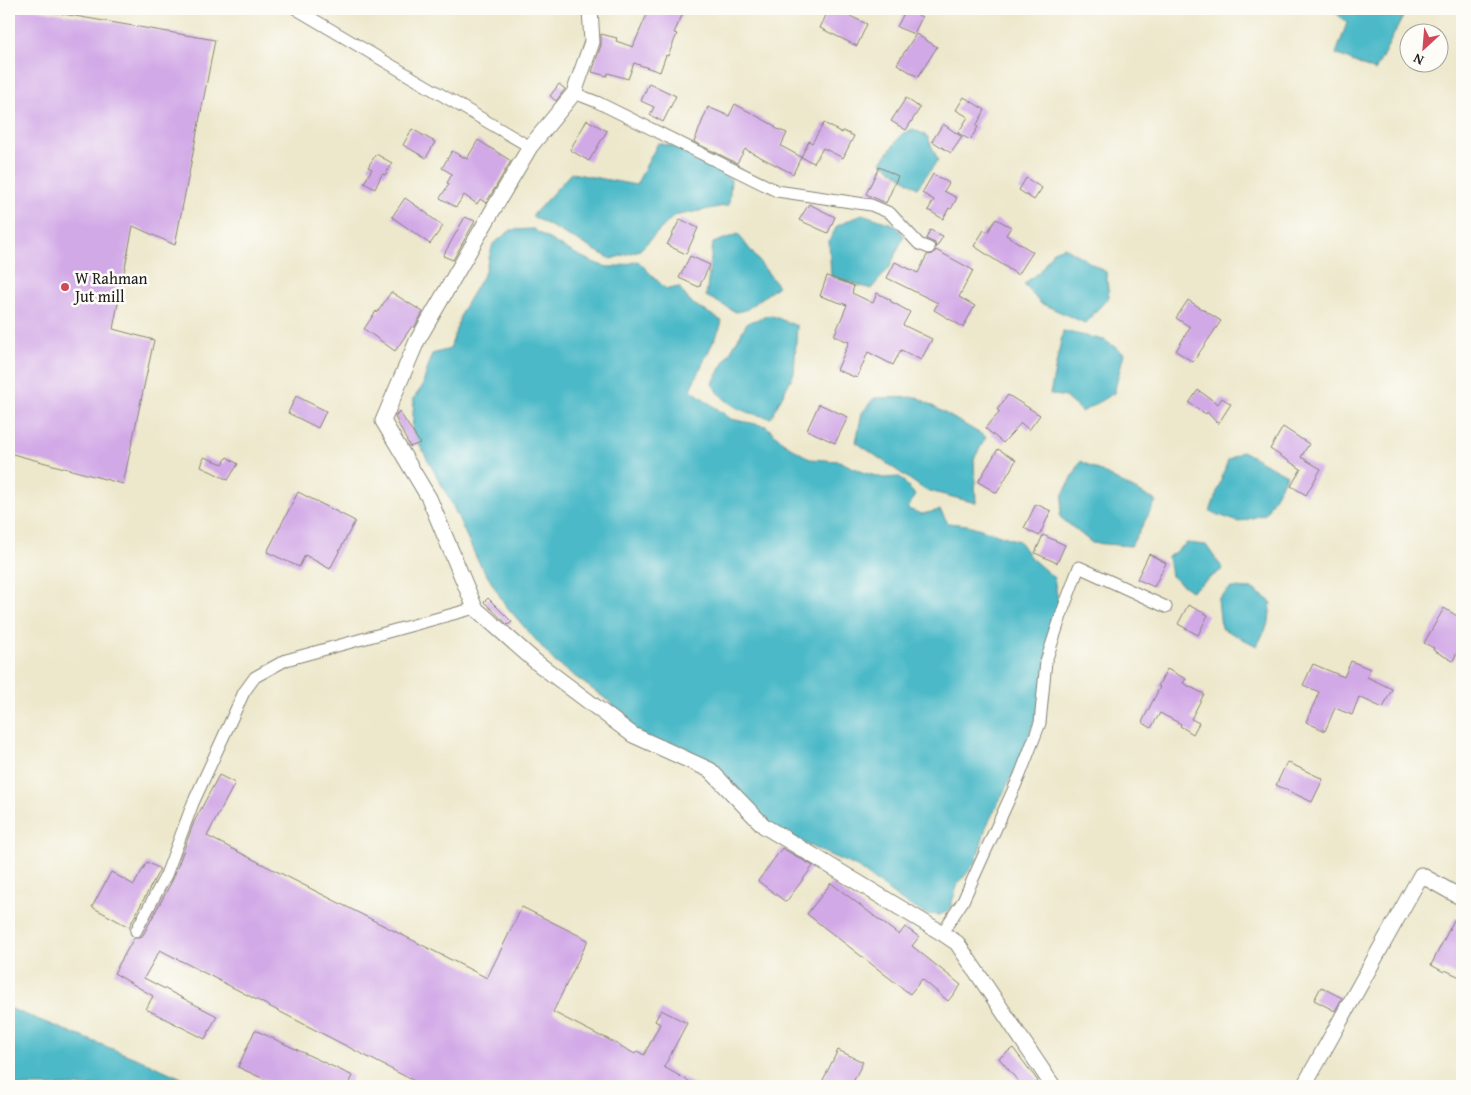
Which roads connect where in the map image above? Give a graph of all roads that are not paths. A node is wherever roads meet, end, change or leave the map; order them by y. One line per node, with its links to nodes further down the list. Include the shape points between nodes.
1 (296, 9): 4 (street)
2 (590, 9): 3 (street, via 592,42)
3 (574, 93): 4 (street); 5 (street, via 777,191 871,205 890,213 919,244)
4 (530, 147): 7 (street, via 417,341 383,421 429,498)
5 (929, 248)
6 (1166, 606): 10 (street, via 1079,567 1046,661 1040,722 1020,775 963,901)
7 (475, 608): 9 (street, via 286,660 254,677 193,803 166,875); 10 (street, via 536,662 633,735 710,770 764,826)
8 (1462, 898): 12 (street, via 1421,875)
9 (136, 931)
10 (942, 933): 11 (street, via 957,943)
11 (1053, 1086)
12 (1304, 1086)

